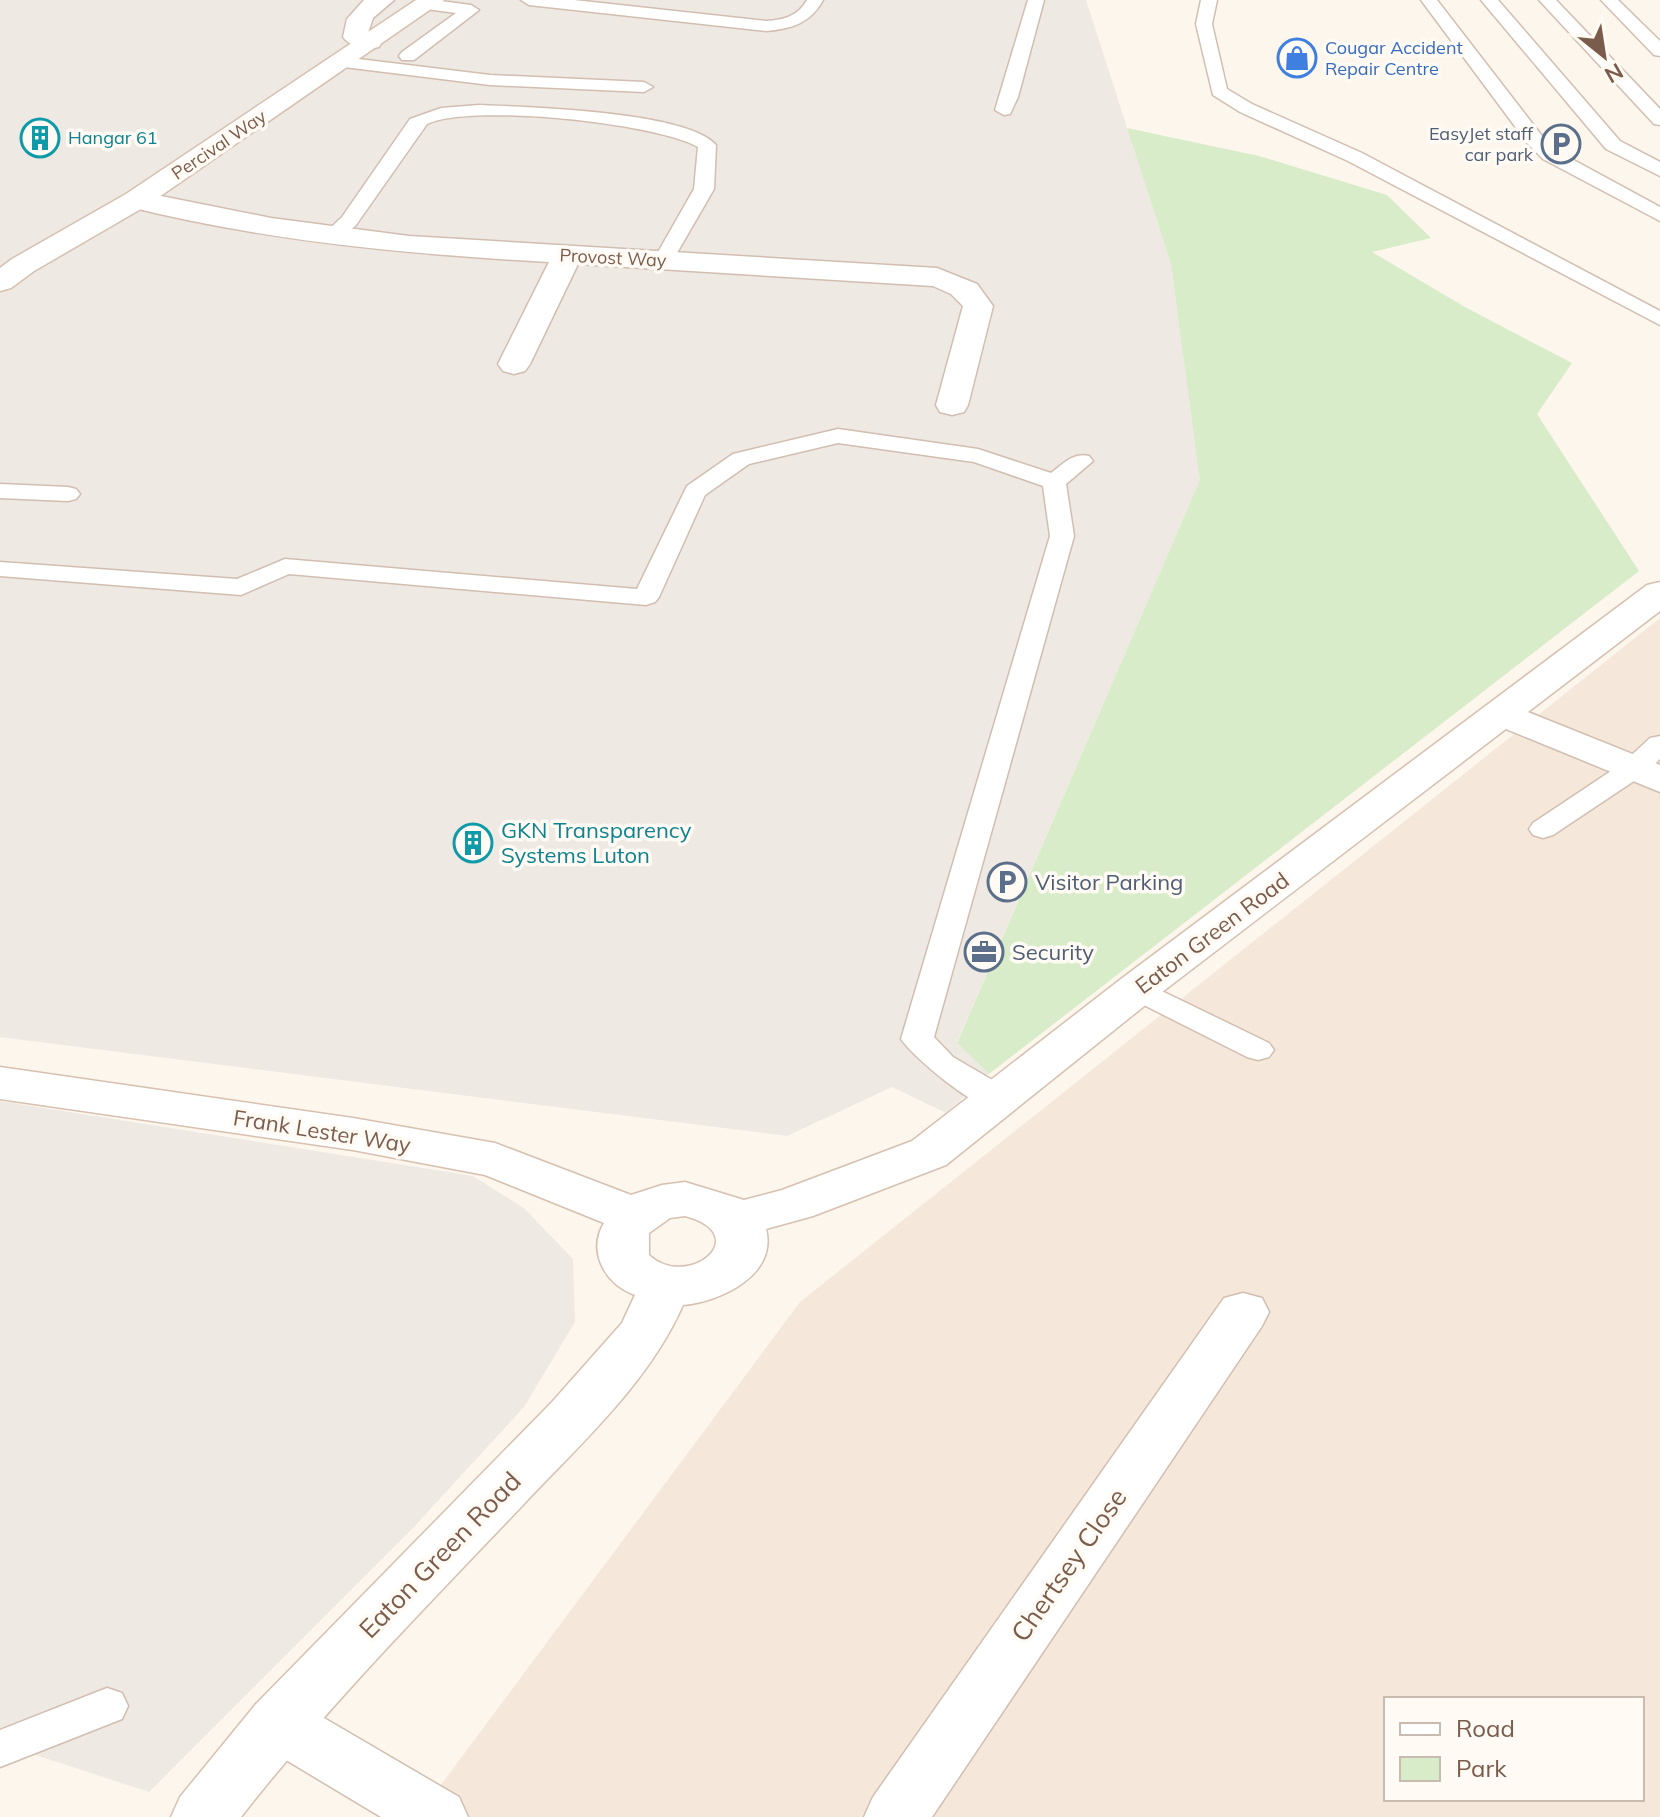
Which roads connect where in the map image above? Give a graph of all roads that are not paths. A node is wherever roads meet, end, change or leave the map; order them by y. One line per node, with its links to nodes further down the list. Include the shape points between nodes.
1 (382, 0): 11 (street, via 357,19 355,37)
2 (529, 0): 3 (lane, via 766,26 789,25)
3 (815, 0)
4 (1036, 0): 16 (lane)
5 (1209, 0): 28 (lane, via 1204,24 1219,91)
6 (1429, 0): 20 (lane)
7 (1489, 0): 19 (lane)
8 (1547, 0): 17 (lane)
9 (1609, 0): 12 (lane)
10 (429, 2): 11 (street, Percival Way); 13 (lane, via 471,10)
11 (370, 42): 14 (street, Percival Way)
12 (1660, 51)
13 (408, 56)
14 (342, 62): 15 (lane, via 490,80); 22 (street, Percival Way)
15 (644, 87)
16 (1004, 110)
17 (1660, 120)
18 (1644, 139): 19 (lane)
19 (1597, 147): 20 (lane); 21 (lane)
20 (1550, 155): 23 (lane)
21 (1660, 170)
22 (136, 200): 24 (street, Provost Way); 27 (street, Percival Way)
23 (1660, 215)
24 (332, 236): 25 (street, Provost Way); 26 (lane, via 349,221 425,117 458,111 608,119 690,133 707,145 704,189)
25 (567, 256): 26 (street, Provost Way); 29 (street)
26 (663, 261): 30 (street, Provost Way, via 899,273 961,286 978,306)
27 (0, 282)
28 (1660, 319)
29 (514, 364)
30 (952, 405)
31 (1081, 461): 32 (lane)
32 (1054, 482): 35 (lane, via 978,456 838,436 741,459 695,491 646,597 285,566 241,587); 43 (lane, via 1062,536 917,1039 942,1064)
33 (0, 491): 34 (lane)
34 (68, 494)
35 (0, 569)
36 (1660, 593): 37 (street, Eaton Green Road)
37 (1503, 714): 38 (street); 40 (street, Eaton Green Road)
38 (1651, 764): 39 (lane)
39 (1543, 829)
40 (1137, 989): 41 (lane); 43 (street, Eaton Green Road)
41 (1258, 1050)
42 (0, 1083): 44 (street, Frank Lester Way, via 495,1160)
43 (999, 1099): 45 (street, Eaton Green Road, via 929,1153 795,1204)
44 (635, 1216): 45 (street, via 649,1207 685,1199 720,1207); 46 (street, via 624,1229 622,1257 631,1270)
45 (737, 1219): 46 (street, via 744,1244 726,1272 697,1284)
46 (665, 1286): 49 (street, Eaton Green Road, via 644,1333 572,1417)
47 (1243, 1312): 53 (street, Chertsey Close)
48 (107, 1706): 50 (lane)
49 (278, 1723): 51 (street, Eaton Green Road); 52 (street)
50 (0, 1749)
51 (203, 1817)
52 (436, 1817)
53 (896, 1817)

